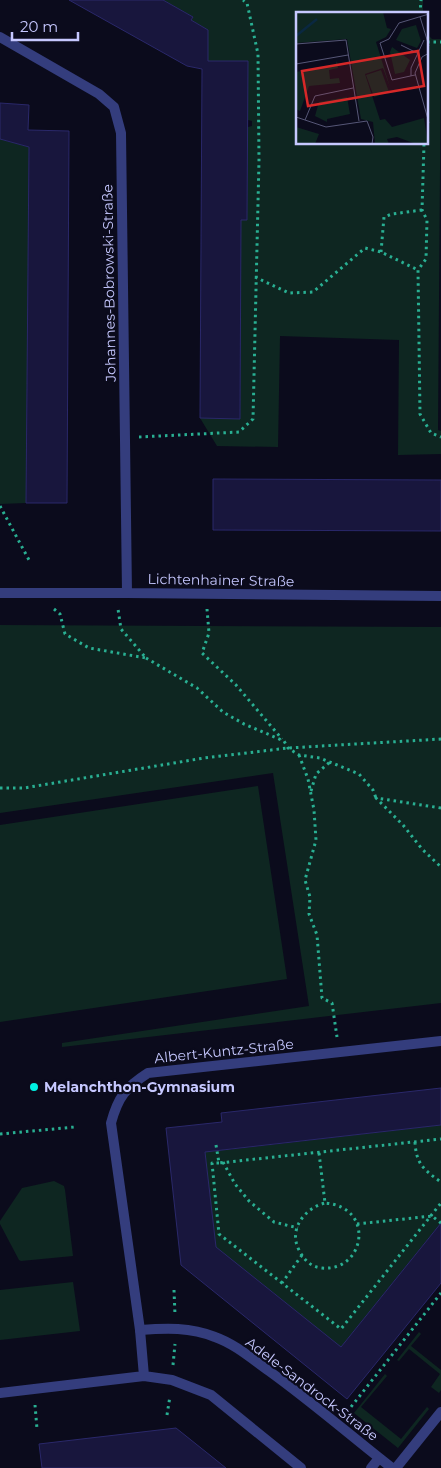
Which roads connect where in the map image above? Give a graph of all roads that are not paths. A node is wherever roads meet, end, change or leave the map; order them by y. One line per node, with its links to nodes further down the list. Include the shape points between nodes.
1 (0, 37): 3 (street, Johannes-Bobrowski-Straße, via 99,94 114,108 121,133)
2 (0, 593): 3 (street, Lichtenhainer Straße)
3 (122, 593): 4 (street, Lichtenhainer Straße)
4 (441, 596)
5 (441, 1041): 6 (street, Albert-Kuntz-Straße, via 148,1073 132,1084 121,1096 111,1123)
6 (140, 1330): 7 (street, Albert-Kuntz-Straße); 10 (street, Adele-Sandrock-Straße, via 176,1328 216,1337 239,1349)
7 (144, 1376): 8 (street); 11 (street, via 172,1380 211,1395)
8 (0, 1393)
9 (441, 1412): 13 (street, Adele-Sandrock-Straße)
10 (379, 1458): 12 (street, Adele-Sandrock-Straße); 13 (street, Adele-Sandrock-Straße)
11 (301, 1468)
12 (370, 1468)
13 (394, 1468)

